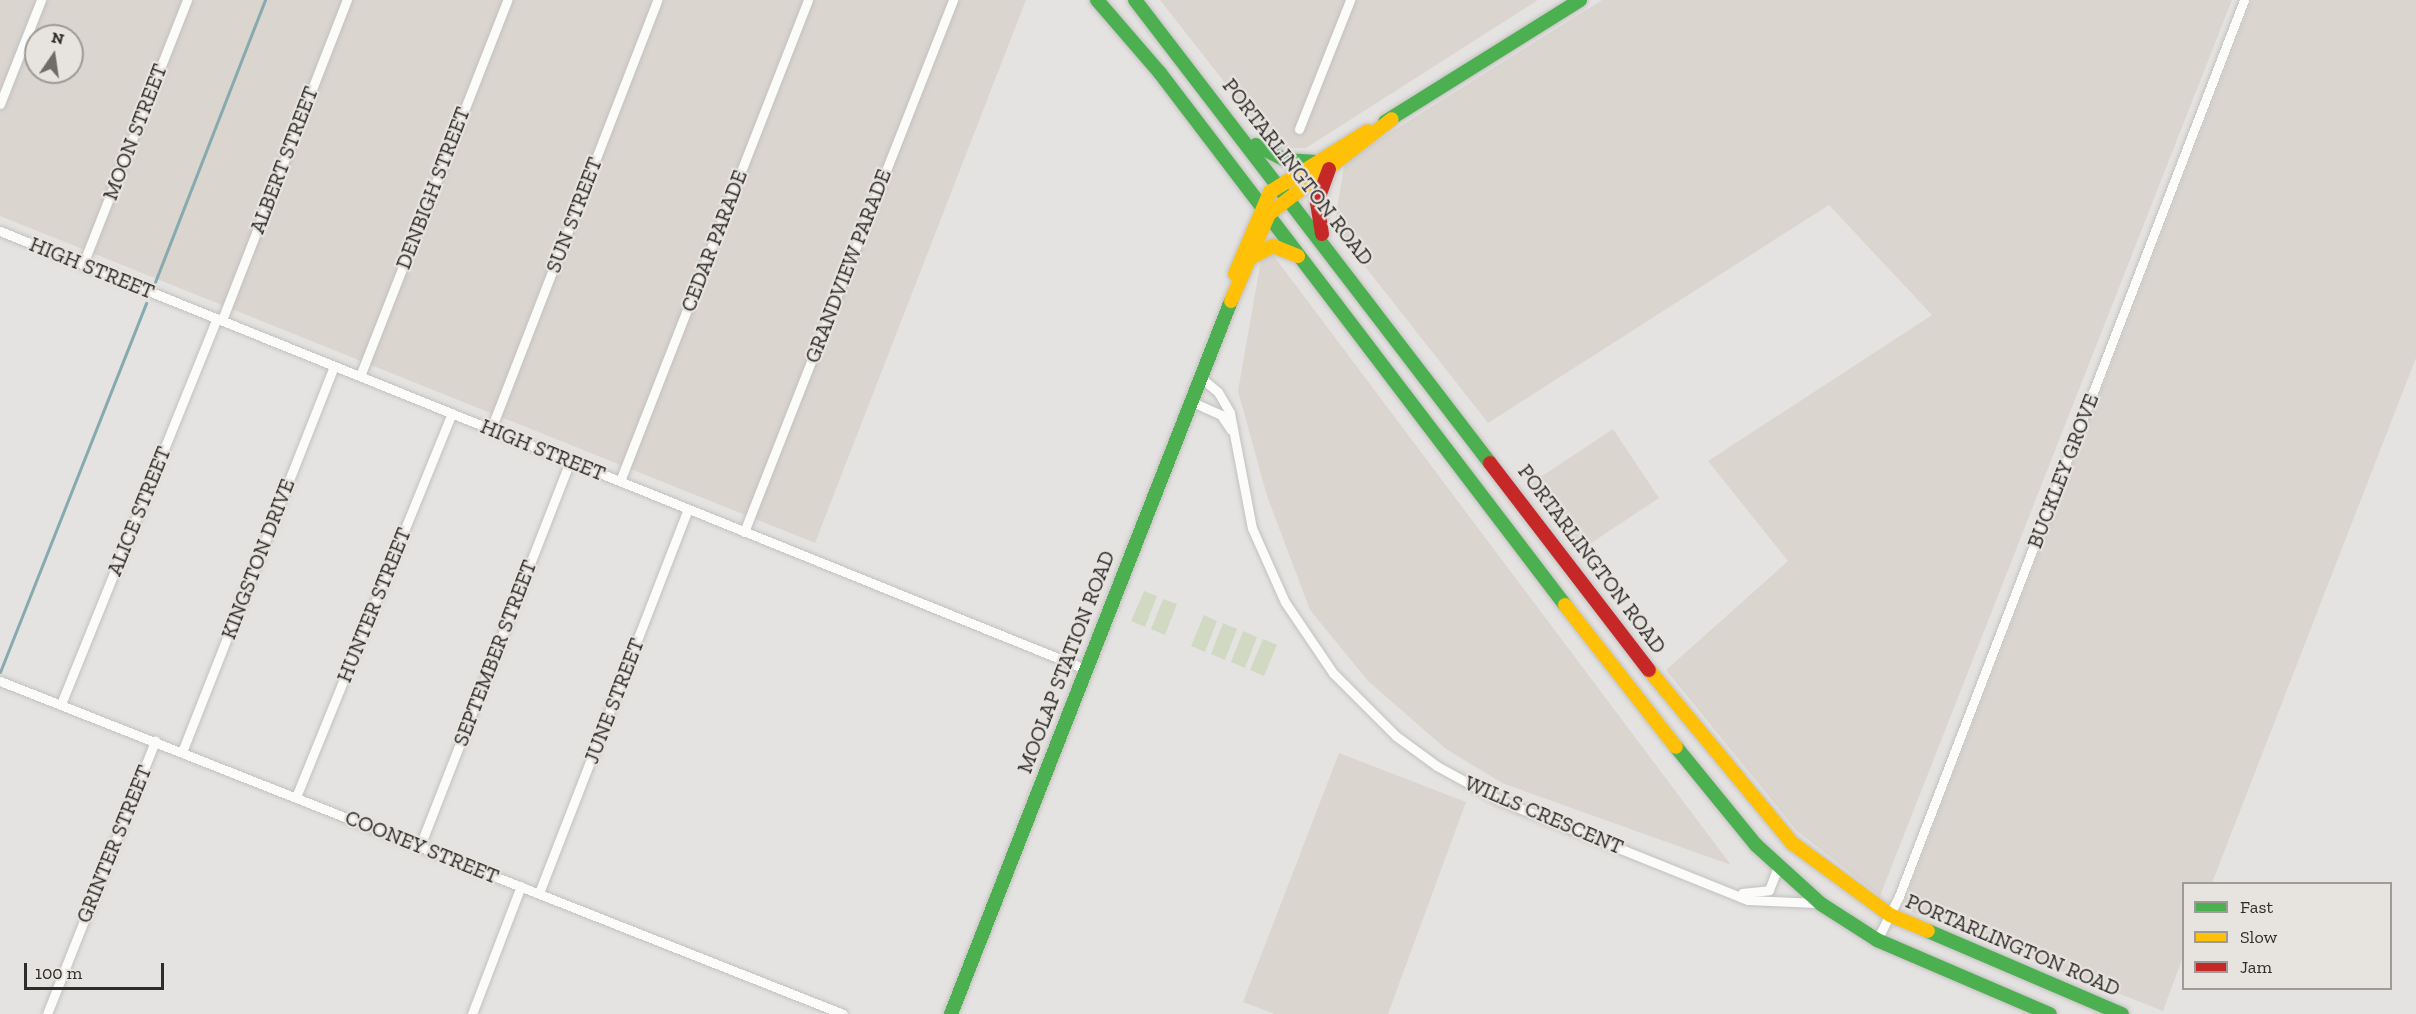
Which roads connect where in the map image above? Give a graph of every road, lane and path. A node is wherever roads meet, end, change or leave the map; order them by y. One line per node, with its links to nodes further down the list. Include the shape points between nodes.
1 (41, 0): 13 (street)
2 (186, 0): 25 (street, MOON STREET)
3 (347, 0): 26 (street, ALBERT STREET)
4 (507, 0): 29 (street, DENBIGH STREET)
5 (657, 0): 33 (street, SUN STREET)
6 (808, 0): 36 (street, CEDAR PARADE)
7 (953, 0): 38 (street, GRANDVIEW PARADE)
8 (1097, 0): 20 (main road)
9 (1135, 0): 16 (main road, PORTARLINGTON ROAD)
10 (1350, 0): 15 (street)
11 (1580, 0): 14 (main road)
12 (2244, 0): 51 (street, BUCKLEY GROVE)
13 (0, 104)
14 (1392, 119): 17 (main road); 18 (main road)
15 (1299, 129)
16 (1243, 135): 17 (main road, via 1272,155); 19 (main road, PORTARLINGTON ROAD)
17 (1316, 162): 19 (main road)
18 (1332, 165): 19 (main road); 22 (main road, via 1317,202)
19 (1285, 189): 20 (main road); 22 (main road, PORTARLINGTON ROAD)
20 (1265, 209): 23 (main road, MOOLAP STATION ROAD); 24 (main road); 27 (main road, MOOLAP STATION ROAD)
21 (0, 231): 25 (street, HIGH STREET)
22 (1323, 240): 51 (main road, PORTARLINGTON ROAD, via 1750,798 1826,872)
23 (1251, 258): 24 (main road, via 1259,249 1273,246); 27 (main road, MOOLAP STATION ROAD)
24 (1302, 259): 46 (main road, via 1715,799)
25 (83, 264): 26 (street, HIGH STREET)
26 (219, 319): 28 (street, HIGH STREET); 41 (street, ALICE STREET)
27 (1220, 325): 30 (main road, MOOLAP STATION ROAD)
28 (334, 366): 29 (street, HIGH STREET); 43 (street, KINGSTON DRIVE)
29 (360, 376): 32 (street, HIGH STREET)
30 (1200, 377): 31 (main road, MOOLAP STATION ROAD); 34 (street, WILLS CRESCENT, via 1227,406)
31 (1190, 401): 34 (street, via 1221,415); 39 (main road, MOOLAP STATION ROAD)
32 (452, 413): 33 (street, HIGH STREET); 44 (street, HUNTER STREET)
33 (491, 429): 35 (street, HIGH STREET)
34 (1232, 432): 48 (street, WILLS CRESCENT, via 1252,528 1284,602 1333,673 1374,717 1437,766 1499,800)
35 (570, 461): 36 (street, HIGH STREET); 45 (street, SEPTEMBER STREET)
36 (620, 481): 37 (street, HIGH STREET)
37 (688, 509): 38 (street, HIGH STREET); 49 (street, JUNE STREET)
38 (744, 532): 39 (street, HIGH STREET)
39 (1085, 669): 56 (main road, MOOLAP STATION ROAD)
40 (0, 681): 41 (street, COONEY STREET)
41 (61, 704): 42 (street, COONEY STREET)
42 (155, 741): 43 (street, COONEY STREET); 53 (street, GRINTER STREET)
43 (182, 752): 44 (street, COONEY STREET)
44 (296, 797): 45 (street, COONEY STREET)
45 (420, 846): 47 (street, COONEY STREET)
46 (1778, 867): 48 (street, WILLS CRESCENT, via 1763,894); 50 (main road)
47 (521, 886): 49 (street, COONEY STREET); 54 (street)
48 (1728, 890): 50 (street, WILLS CRESCENT, via 1760,904 1795,899)
49 (539, 893): 55 (street, COONEY STREET)
50 (1821, 904): 52 (main road)
51 (1890, 915): 52 (street, BUCKLEY GROVE); 58 (main road, PORTARLINGTON ROAD)
52 (1877, 940): 57 (main road)
53 (47, 1014)
54 (471, 1014)
55 (843, 1014)
56 (951, 1014)
57 (2050, 1014)
58 (2122, 1014)

